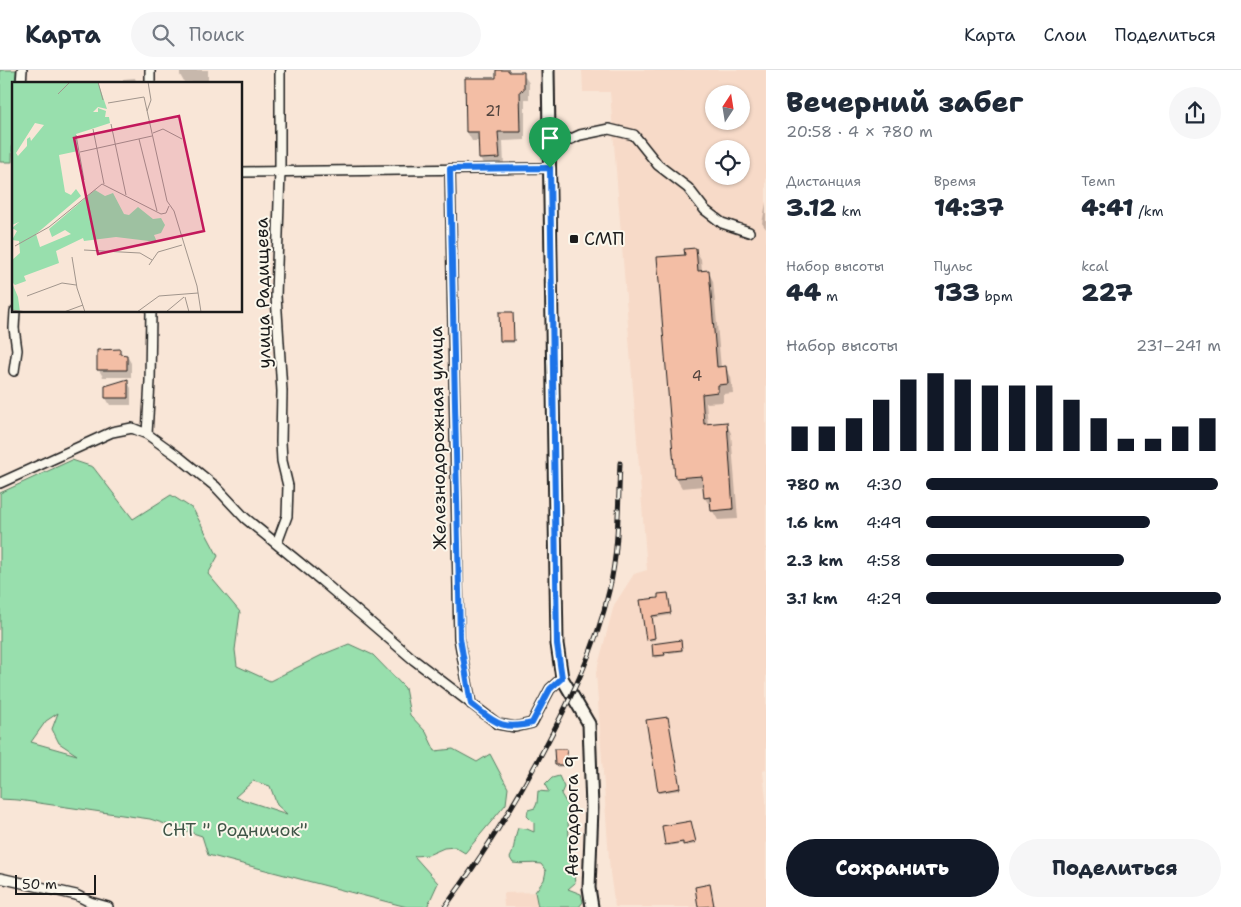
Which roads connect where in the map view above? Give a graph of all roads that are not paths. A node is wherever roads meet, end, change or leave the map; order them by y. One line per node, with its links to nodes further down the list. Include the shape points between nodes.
1 (280, 70): 5 (street, улица Радищева)
2 (548, 70): 3 (street)
3 (550, 167): 4 (street); 7 (street, via 560,144 580,135 609,129 634,135 658,165 688,188 705,210 722,223); 14 (street, via 557,644)
4 (450, 169): 5 (street); 15 (street, Железнодорожная улица, via 460,638)
5 (280, 171): 6 (street); 13 (street, улица Радищева, via 276,296 282,391 282,461 288,486 287,516)
6 (242, 172)
7 (748, 232)
8 (15, 312): 10 (street, via 17,350)
9 (151, 312): 11 (street)
10 (14, 371)
11 (147, 434): 12 (street, via 132,428 112,432); 13 (street, via 216,487 246,518)
12 (0, 484)
13 (277, 543): 15 (street, via 414,660)
14 (562, 678): 15 (street, via 550,689 532,723 516,727 498,724); 18 (street, Автодорога 9, via 588,724 592,808 589,888)
15 (471, 704)
16 (0, 878): 17 (street, via 76,895)
17 (108, 907)
18 (592, 907)

